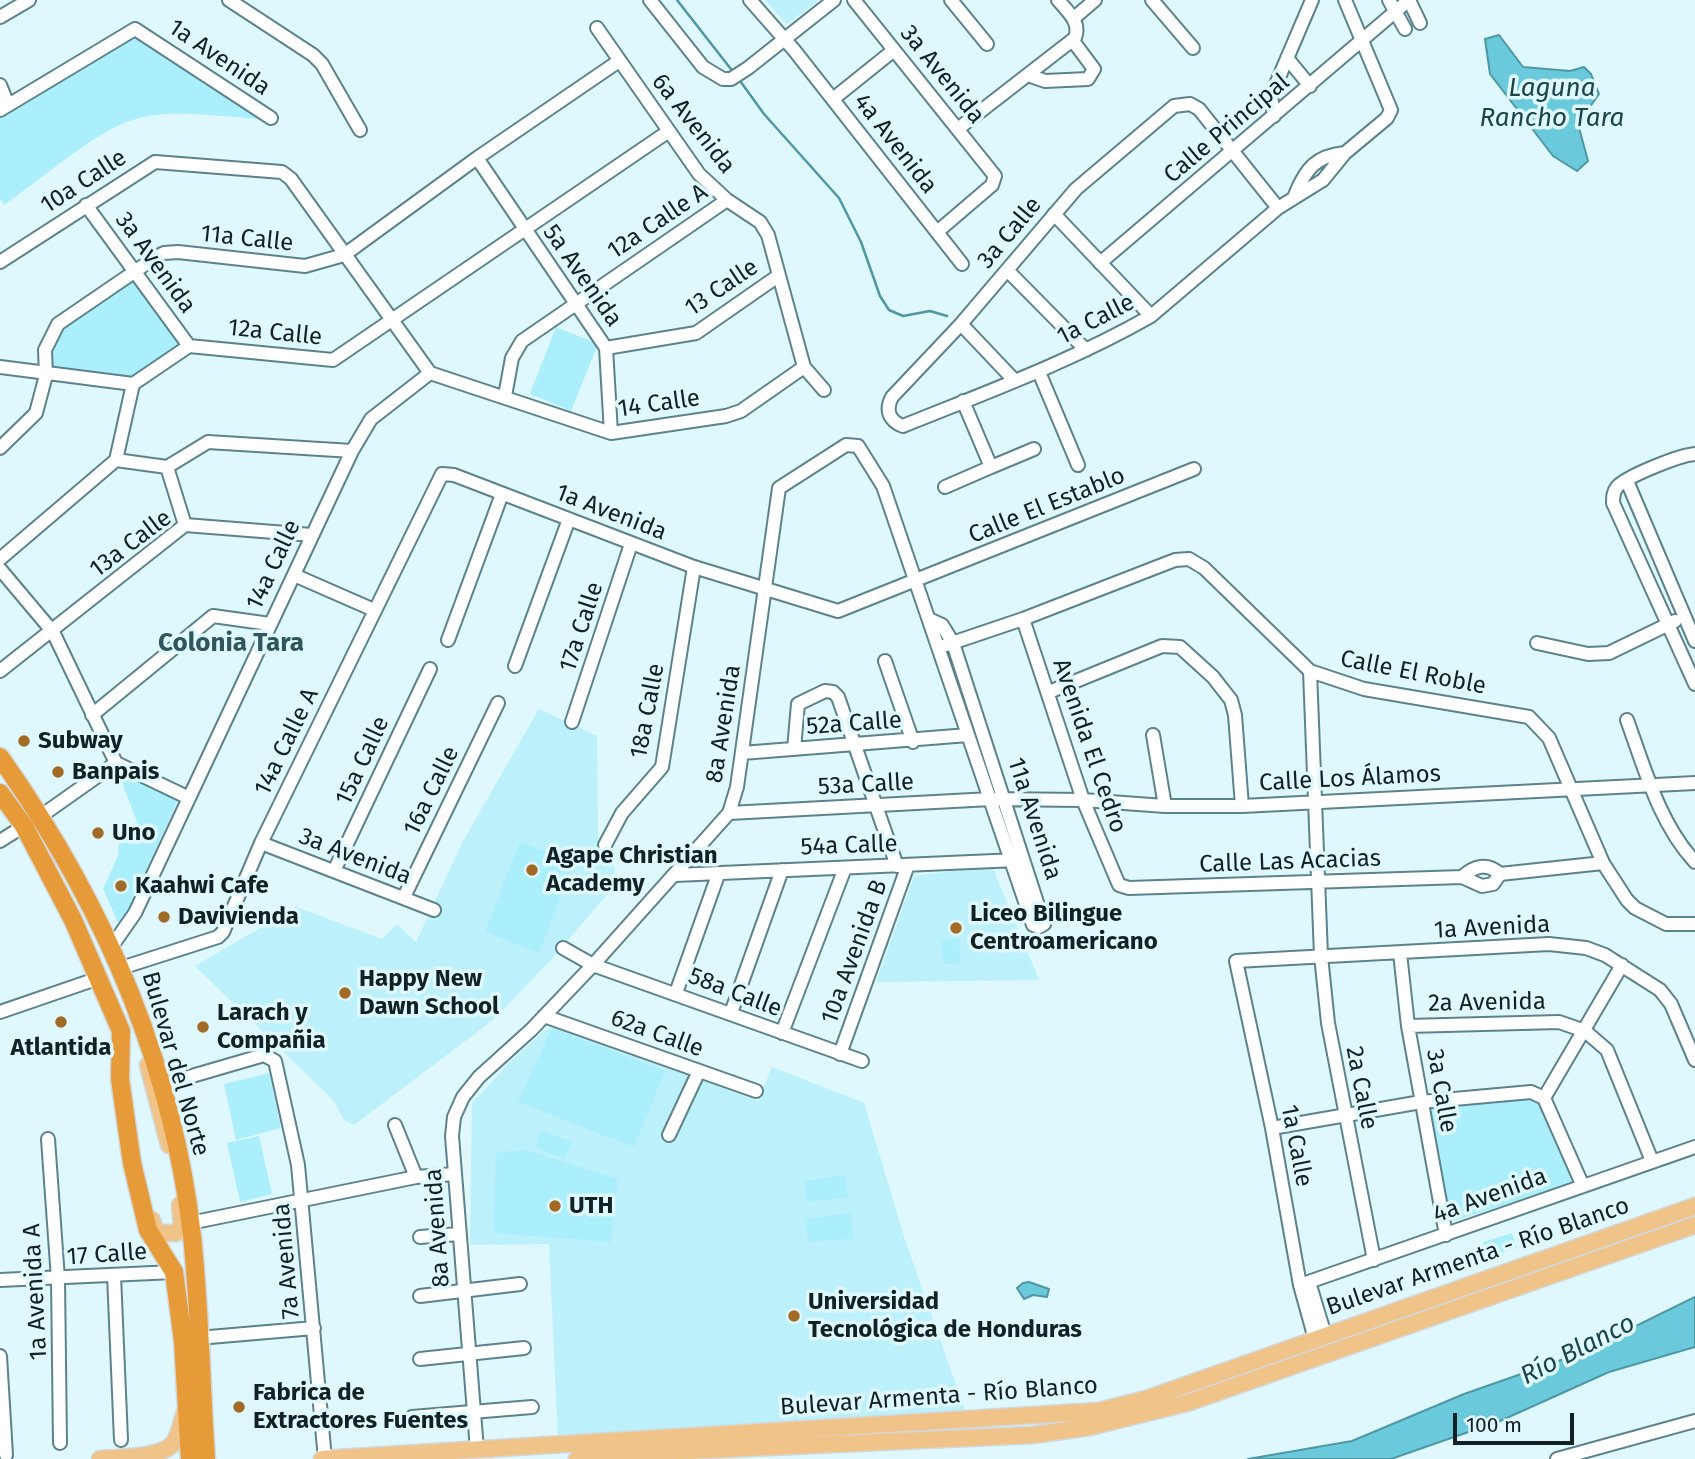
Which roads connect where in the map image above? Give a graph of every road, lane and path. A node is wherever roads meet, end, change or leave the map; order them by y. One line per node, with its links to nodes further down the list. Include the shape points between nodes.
1 (29, 0): 15 (street)
2 (229, 0): 36 (street, via 313,55)
3 (650, 0): 20 (street, via 716,77 731,79)
4 (750, 0): 20 (street, 4a Avenida)
5 (834, 0): 20 (street)
6 (854, 0): 25 (street, 3a Avenida)
7 (951, 0): 23 (street)
8 (1058, 0): 16 (street)
9 (1095, 0): 16 (street)
10 (1152, 0): 24 (street)
11 (1312, 0): 26 (street)
12 (1345, 0): 22 (street)
13 (1409, 0): 14 (street, Calle Principal); 17 (street)
14 (1389, 12): 19 (street); 22 (street, Calle Principal)
15 (0, 17)
16 (1074, 18): 21 (street, via 1078,30)
17 (1420, 23)
18 (597, 28): 27 (street, 6a Avenida)
19 (1405, 29)
20 (785, 39): 31 (street, 4a Avenida)
21 (1073, 41): 28 (street); 28 (street, via 1094,69 1088,79 1045,81)
22 (1362, 42): 30 (street, Calle Principal); 39 (street, 1a Calle, via 1391,110)
23 (987, 44)
24 (1193, 48)
25 (894, 50): 31 (street); 35 (street, 3a Avenida)
26 (1287, 58): 30 (street); 33 (street, via 1271,96)
27 (619, 61): 37 (street, 6a Avenida); 40 (street, 11a Calle)
28 (1028, 75): 35 (street)
29 (0, 85): 32 (street, via 6,100)
30 (1310, 86): 33 (street, Calle Principal)
31 (833, 99): 47 (street, 4a Avenida)
32 (2, 108): 34 (street, 1a Avenida, via 135,29)
33 (1274, 116): 38 (street, Calle Principal)
34 (271, 118)
35 (959, 128): 47 (street, 3a Avenida, via 996,178)
36 (360, 130)
37 (669, 131): 42 (street, 6a Avenida, via 699,174); 46 (street, 12a Calle)
38 (1232, 152): 44 (street); 45 (street, 3a Calle, via 1199,109 1191,104 1174,106 1076,189); 50 (street, Calle Principal)
39 (1346, 153): 41 (street, 1a Calle, via 1323,180); 41 (street, 1a Calle, via 1326,155 1312,163)
40 (477, 158): 46 (street, 5a Avenida); 48 (street, 11a Calle)
41 (1295, 195): 44 (street, 1a Calle)
42 (727, 200): 54 (street, 6a Avenida, via 763,227); 55 (street, 12a Calle A)
43 (86, 205): 48 (street, 10a Calle, via 155,162 282,172); 49 (street, 10a Calle); 52 (street, 3a Avenida)
44 (1278, 208): 56 (street, 1a Calle)
45 (1054, 214): 50 (street); 53 (street, 3a Calle)
46 (524, 229): 55 (street, 5a Avenida); 57 (street, 12a Calle)
47 (937, 232): 51 (street, 4a Avenida)
48 (344, 255): 52 (street, 11a Calle, via 305,266 164,253); 57 (street)
49 (0, 262)
50 (1100, 263): 56 (street)
51 (962, 264)
52 (135, 270): 59 (street, 3a Avenida); 66 (street, 11a Calle, via 58,324 45,350)
53 (1007, 270): 58 (street, 3a Calle); 61 (street)
54 (778, 276): 60 (street, 13 Calle, via 696,333); 63 (street, 6a Avenida)
55 (574, 304): 60 (street, 5a Avenida); 70 (street, 12a Calle A, via 522,341 512,358)
56 (1151, 316): 61 (street, 1a Calle)
57 (391, 320): 59 (street, 12a Calle, via 330,360); 65 (street)
58 (961, 324): 67 (street); 72 (street, 3a Calle, via 892,397)
59 (190, 346): 68 (street)
60 (606, 348): 73 (street, 5a Avenida)
61 (1086, 350): 64 (street, 1a Calle)
62 (0, 368): 66 (street)
63 (804, 368): 69 (street, 6a Avenida); 73 (street, 14 Calle, via 741,411 726,416)
64 (1039, 372): 67 (street, 1a Calle); 80 (street)
65 (430, 373): 70 (street, 14 Calle); 77 (street, 14a Calle, via 371,419)
66 (46, 375): 68 (street); 75 (street, 11a Calle, via 36,413)
67 (1014, 381): 71 (street, 1a Calle)
68 (133, 384): 79 (street)
69 (824, 390)
70 (505, 396): 73 (street, 14 Calle)
71 (963, 401): 72 (street, 1a Calle, via 904,426); 82 (street)
72 (889, 415)
73 (611, 432)
74 (853, 444): 96 (street, 11a Avenida, via 883,486); 97 (street, 8a Avenida, via 779,488)
75 (0, 448)
76 (1034, 449): 82 (street)
77 (352, 451): 81 (street, via 208,442); 90 (street, 14a Calle)
78 (1695, 454): 85 (street)
79 (116, 460): 81 (street); 92 (street)
80 (1078, 464)
81 (167, 467): 89 (street)
82 (991, 467): 86 (street)
83 (1194, 469): 96 (street, Calle El Establo)
84 (442, 474): 87 (street, 1a Avenida); 98 (street, 14a Calle A)
85 (1627, 481): 99 (street); 103 (street, via 1616,489 1613,503)
86 (945, 487)
87 (502, 494): 88 (street, 1a Avenida); 105 (street)
88 (569, 519): 91 (street, 1a Avenida); 111 (street)
89 (185, 525): 90 (street, 13a Calle); 104 (street, 13a Calle)
90 (312, 535): 95 (street, 14a Calle)
91 (631, 544): 93 (street, 1a Avenida); 120 (street, 17a Calle)
92 (0, 559)
93 (694, 567): 97 (street, 1a Avenida); 147 (street, 18a Calle, via 662,767 622,813)
94 (0, 569): 104 (street)
95 (294, 575): 98 (street); 102 (street, 14a Calle)
96 (917, 582): 97 (street, Calle El Establo, via 838,611); 100 (street, 11a Avenida)
97 (765, 590): 126 (street, 8a Avenida)
98 (374, 610): 146 (street, 14a Calle A)
99 (1684, 616): 103 (street); 106 (street)
100 (930, 620): 107 (street, 11a Avenida, via 943,625); 109 (street, 11a Avenida)
101 (1023, 620): 107 (street, Calle El Roble); 114 (street, Calle El Roble, via 1175,559 1189,559 1204,568); 116 (street, Avenida El Cedro)
102 (270, 624): 118 (street, via 213,616); 134 (street, 14a Calle)
103 (1669, 624): 108 (street, via 1609,653 1588,654); 115 (street)
104 (52, 632): 113 (street, 13a Calle); 118 (street)
105 (448, 640)
106 (1695, 641)
107 (953, 643): 109 (street, Calle El Roble); 136 (street, 11a Avenida)
108 (1537, 643)
109 (939, 647): 121 (street, 11a Avenida)
110 (885, 661): 123 (street)
111 (515, 666)
112 (430, 669): 156 (street, 15a Calle)
113 (0, 671)
114 (1310, 671): 132 (street, Calle El Roble, via 1364,689 1529,717 1549,738); 138 (street, 2a Calle)
115 (1694, 678)
116 (1049, 692): 137 (street, Avenida El Cedro); 141 (street, via 1162,646 1180,647 1231,700)
117 (498, 703): 163 (street, 16a Calle)
118 (92, 715): 129 (street)
119 (1627, 720): 131 (street)
120 (572, 722)
121 (968, 736): 123 (street, 52a Calle); 135 (street, 11a Avenida)
122 (1153, 736): 140 (street)
123 (913, 742): 124 (street, 52a Calle)
124 (854, 746): 125 (street, 52a Calle); 125 (street, via 838,697 825,691 798,704); 139 (street)
125 (794, 749): 126 (street, 52a Calle)
126 (742, 753): 142 (street, 8a Avenida)
127 (0, 757): 143 (highway, Bulevar del Norte)
128 (0, 763): 148 (highway)
129 (116, 763): 134 (street); 143 (street)
130 (1695, 783): 131 (street, Calle Los Álamos)
131 (1651, 785): 132 (street, Calle Los Álamos); 151 (street, via 1676,840)
132 (1571, 788): 138 (street, Calle Los Álamos); 152 (street, Calle El Roble)
133 (0, 793): 144 (highway, Bulevar del Norte)
134 (187, 797): 166 (street, 14a Calle, via 132,920)
135 (991, 799): 136 (street, 53a Calle); 139 (street, 53a Calle); 149 (street, 11a Avenida)
136 (1006, 800): 137 (street, Calle Los Álamos); 150 (street, 11a Avenida)
137 (1083, 800): 140 (street, Calle Los Álamos); 162 (street, Avenida El Cedro)
138 (1316, 802): 141 (street, Calle Los Álamos); 161 (street, 2a Calle)
139 (874, 805): 142 (street, 53a Calle); 153 (street)
140 (1165, 806): 141 (street, Calle Los Álamos)
141 (1242, 806)
142 (729, 813): 158 (street, 8a Avenida)
143 (41, 816): 148 (highway, Bulevar del Norte)
144 (24, 826): 145 (street); 174 (highway, Bulevar del Norte)
145 (0, 841)
146 (261, 843): 156 (street, 3a Avenida); 173 (street, 14a Calle A, via 218,937)
147 (605, 845)
148 (59, 846): 166 (highway, Bulevar del Norte)
149 (1010, 860): 150 (street, 54a Calle); 150 (street, 11a Avenida, via 1033,925 1039,927 1044,918); 153 (street, 54a Calle)
150 (1025, 860)
151 (1695, 862)
152 (1603, 863): 157 (street, Calle Las Acacias); 165 (street, Calle El Roble, via 1635,908 1666,924)
153 (903, 865): 154 (street, 54a Calle); 184 (street, 10a Avenida B)
154 (845, 868): 155 (street, 54a Calle); 183 (street)
155 (782, 870): 159 (street, 54a Calle); 177 (street)
156 (334, 871): 163 (street, 3a Avenida)
157 (1500, 874): 160 (street, Calle Las Acacias, via 1482,866 1471,868); 160 (street, Calle Las Acacias, via 1493,884 1482,886)
158 (675, 875): 159 (street, 54a Calle); 171 (street, 8a Avenida)
159 (718, 875): 175 (street)
160 (1462, 877): 161 (street, Calle Las Acacias)
161 (1320, 881): 162 (street, Calle Las Acacias); 169 (street, 2a Calle)
162 (1119, 885)
163 (404, 897): 164 (street, 3a Avenida)
164 (434, 910)
165 (1695, 925)
166 (112, 946): 173 (highway, Bulevar del Norte)
167 (564, 948): 171 (street, 58a Calle)
168 (1400, 953): 169 (street, 1a Avenida); 172 (street, 1a Avenida, via 1549,944 1586,948); 180 (street, 3a Calle)
169 (1321, 956): 170 (street, 1a Avenida); 192 (street, 2a Calle)
170 (1236, 961): 194 (street, 1a Calle)
171 (593, 965): 175 (street, 58a Calle); 178 (street, 8a Avenida)
172 (1622, 965): 182 (street); 185 (street, 1a Avenida, via 1660,990 1671,1004)
173 (121, 968): 179 (highway, Bulevar del Norte)
174 (99, 978): 176 (street); 181 (highway, Bulevar del Norte)
175 (676, 993): 177 (street, 58a Calle)
176 (0, 1012)
177 (731, 1013): 183 (street, 58a Calle)
178 (544, 1016): 187 (street, 62a Calle); 199 (street, 8a Avenida, via 463,1097 454,1117)
179 (140, 1019): 181 (main road, via 182,1212 181,1226 172,1235 156,1233 153,1222); 188 (highway, Bulevar del Norte)
180 (1408, 1026): 182 (street, 2a Avenida, via 1559,1022); 191 (street, 3a Calle)
181 (121, 1031): 211 (highway, Bulevar del Norte, via 120,1079 132,1163 148,1230)
182 (1585, 1031): 190 (street); 198 (street, 2a Avenida, via 1608,1050)
183 (782, 1033): 184 (street, 58a Calle)
184 (840, 1054): 186 (street, 58a Calle)
185 (1695, 1060)
186 (862, 1061)
187 (699, 1072): 189 (street, 62a Calle); 195 (street)
188 (161, 1085): 202 (street, 7a Avenida, via 264,1055 275,1061); 204 (highway, Bulevar del Norte, via 180,1158)
189 (755, 1091)
190 (1544, 1098): 191 (street, via 1531,1093); 201 (street)
191 (1421, 1102): 192 (street); 207 (street, 3a Calle)
192 (1345, 1114): 194 (street); 210 (street, 2a Calle)
193 (395, 1125): 200 (street)
194 (1272, 1128): 216 (street, 1a Calle)
195 (669, 1135)
196 (48, 1139): 213 (street, 1a Avenida A)
197 (1695, 1147): 198 (street, 4a Avenida)
198 (1652, 1161): 201 (street, 4a Avenida)
199 (455, 1174): 200 (street); 206 (street, 8a Avenida)
200 (416, 1177): 202 (street)
201 (1582, 1184): 207 (street, 4a Avenida)
202 (302, 1200): 204 (street); 220 (street, 7a Avenida)
203 (1695, 1206): 209 (main road, Bulevar Armenta - Río Blanco)
204 (190, 1223): 223 (highway, Bulevar del Norte)
205 (1695, 1225): 218 (main road, Bulevar Armenta - Río Blanco)
206 (459, 1234): 208 (street); 217 (street, 8a Avenida)
207 (1446, 1235): 210 (street, 4a Avenida)
208 (420, 1237)
209 (1603, 1238): 218 (main road, via 1601,1249 1536,1271); 222 (main road, Bulevar Armenta - Río Blanco)
210 (1374, 1260): 216 (street, 4a Avenida)
211 (174, 1272): 212 (street, 17 Calle); 229 (highway, Bulevar del Norte)
212 (114, 1275): 213 (street, 17 Calle); 235 (street)
213 (58, 1279): 214 (street, 17 Calle); 237 (street, 1a Avenida A)
214 (0, 1280)
215 (520, 1284): 217 (street)
216 (1305, 1284): 222 (street, 1a Calle)
217 (464, 1291): 219 (street); 225 (street, 8a Avenida)
218 (1503, 1292): 221 (main road, Bulevar Armenta - Río Blanco)
219 (420, 1296)
220 (314, 1328): 223 (street); 247 (street, 7a Avenida)
221 (1387, 1332): 222 (main road, via 1371,1328 1324,1344); 238 (main road, Bulevar Armenta - Río Blanco, via 1187,1403 1119,1421 1033,1435)
222 (1320, 1337): 233 (main road, Bulevar Armenta - Río Blanco, via 1146,1399 1099,1411)
223 (198, 1338): 234 (highway, Bulevar del Norte)
224 (524, 1348): 225 (street)
225 (470, 1353): 227 (street); 230 (street, 8a Avenida)
226 (0, 1356): 240 (street)
227 (420, 1359)
228 (532, 1407): 230 (street)
229 (186, 1409): 243 (main road, via 168,1448); 244 (highway, Bulevar del Norte)
230 (474, 1410): 231 (street); 239 (street, 8a Avenida)
231 (412, 1417)
232 (1695, 1420): 250 (street)
233 (954, 1423): 236 (main road, Bulevar Armenta - Río Blanco); 238 (main road, via 950,1429 885,1433)
234 (205, 1436): 245 (highway, Bulevar del Norte); 246 (main road)
235 (121, 1440)
236 (651, 1440): 239 (main road, Bulevar Armenta - Río Blanco); 248 (main road, via 638,1446 557,1450)
237 (60, 1443)
238 (858, 1443): 242 (main road, Bulevar Armenta - Río Blanco)
239 (477, 1450): 241 (main road, Bulevar Armenta - Río Blanco)
240 (6, 1455)
241 (383, 1457): 247 (main road, Bulevar Armenta - Río Blanco)
242 (599, 1458): 249 (main road, Bulevar Armenta - Río Blanco)
243 (100, 1459)
244 (190, 1459)
245 (206, 1459)
246 (219, 1459)
247 (323, 1459)
248 (547, 1459)
249 (577, 1459)
250 (1556, 1459)

